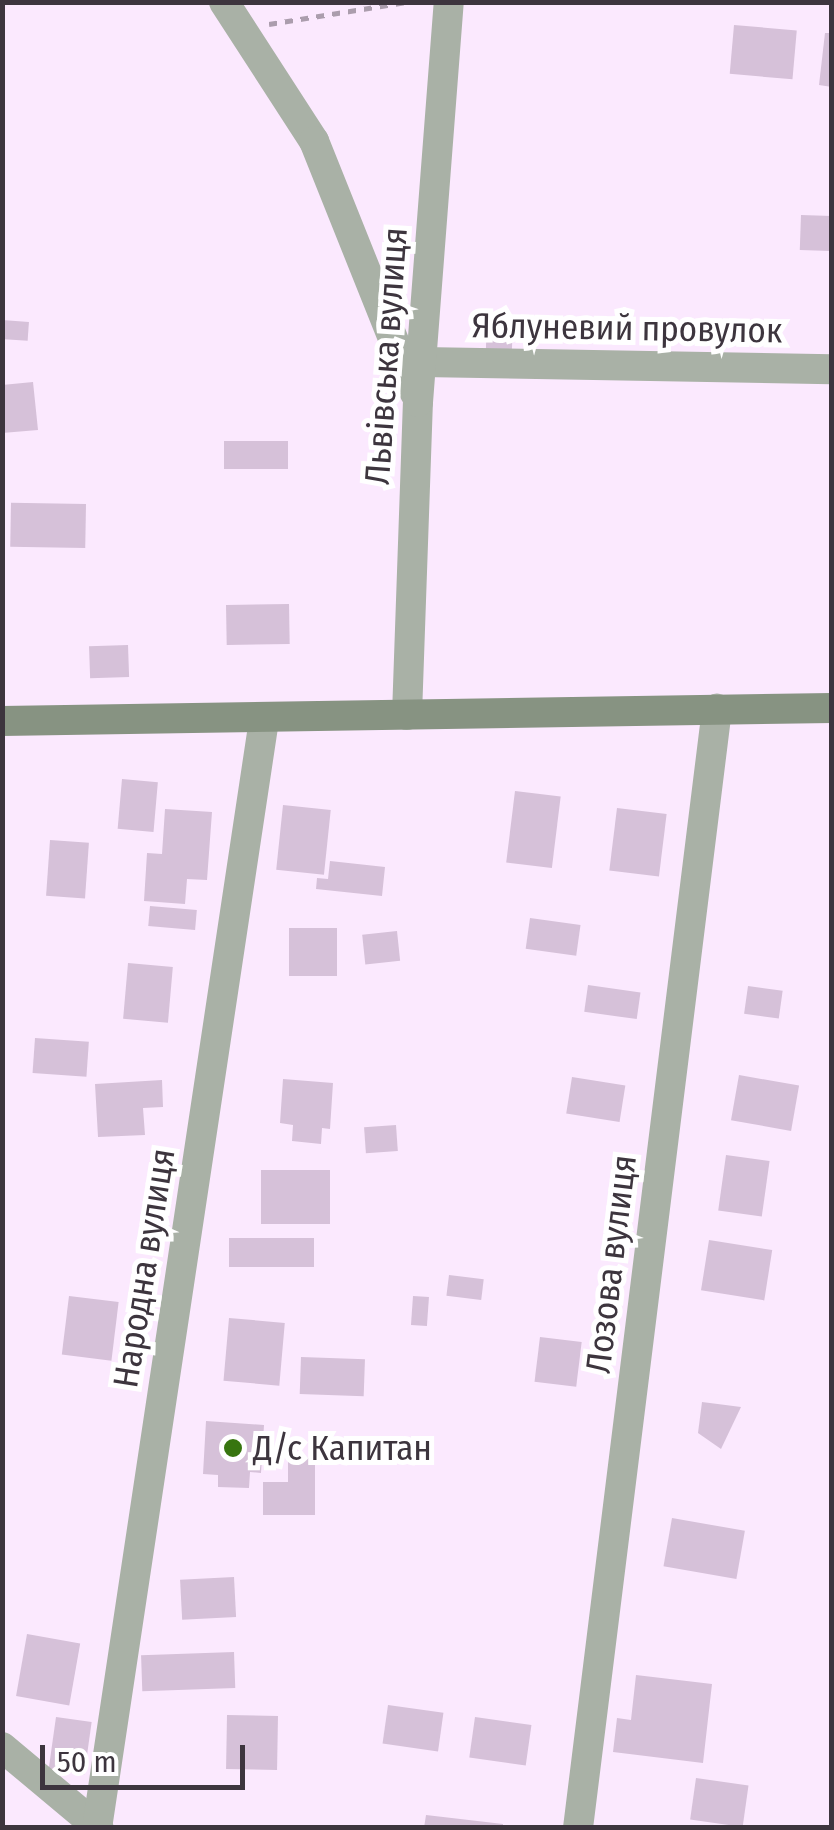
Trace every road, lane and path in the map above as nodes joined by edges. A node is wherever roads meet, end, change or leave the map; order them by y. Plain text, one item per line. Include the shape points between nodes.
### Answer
1 (406, 2) edge
2 (449, 2) edge
3 (232, 13) edge
4 (422, 362) junction
5 (832, 369) edge
6 (418, 402) junction
7 (832, 708) edge
8 (718, 709) junction
9 (406, 715) junction
10 (264, 720) junction
11 (2, 721) edge
12 (2, 1747) edge
13 (98, 1827) edge
14 (578, 1828) edge

1 - 3 path
2 - 4 street, Львівська вулиця
3 - 6 street via 314,141
4 - 5 street, Яблуневий провулок
4 - 6 street, Львівська вулиця
6 - 9 street, Львівська вулиця
7 - 8 street
8 - 9 street
8 - 14 street, Лозова вулиця
9 - 10 street
10 - 11 street
10 - 13 street, Народна вулиця
12 - 13 street

